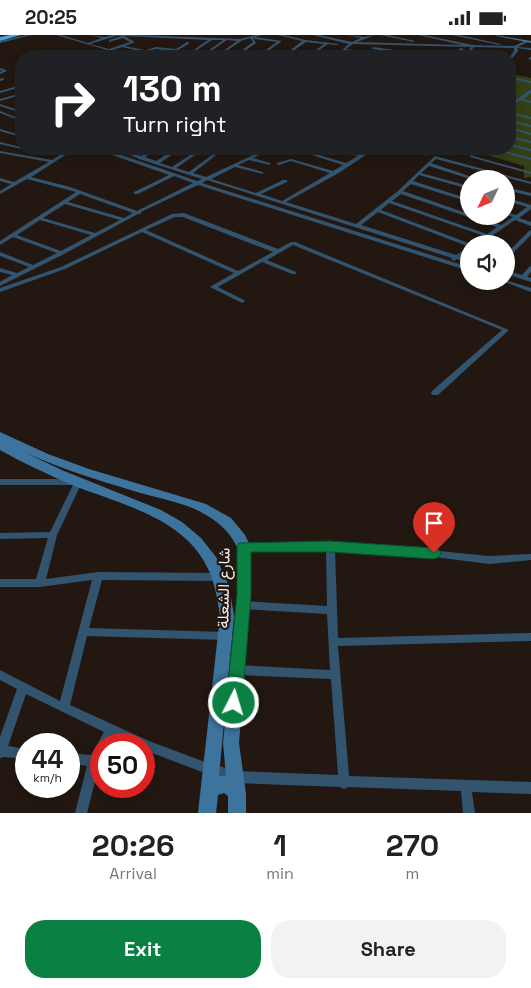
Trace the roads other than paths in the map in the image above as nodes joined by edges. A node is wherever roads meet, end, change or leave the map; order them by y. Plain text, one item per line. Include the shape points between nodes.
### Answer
1 (4, 35) edge
2 (18, 35) edge
3 (30, 35) edge
4 (58, 35) edge
5 (91, 35) edge
6 (115, 35) edge
7 (200, 35) edge
8 (231, 35) edge
9 (260, 35) edge
10 (280, 35) edge
11 (315, 35) edge
12 (349, 35) edge
13 (374, 35) edge
14 (385, 35) edge
15 (420, 35) edge
16 (454, 35) edge
17 (497, 35) edge
18 (122, 36) edge
19 (147, 36) edge
20 (194, 37) junction
21 (106, 38) junction
22 (214, 38) junction
23 (220, 38) junction
24 (251, 38) junction
25 (364, 38) junction
26 (0, 39) edge
27 (227, 39) junction
28 (240, 40) junction
29 (110, 41) dead end
30 (305, 41) junction
31 (529, 41) edge
32 (159, 43) dead end
33 (188, 43) dead end
34 (326, 43) junction
35 (88, 44) junction
36 (351, 44) junction
37 (430, 45) junction
38 (123, 46) junction
39 (183, 46) junction
40 (444, 46) junction
41 (406, 47) dead end
42 (474, 47) junction
43 (515, 47) junction
44 (531, 49) edge
45 (110, 50) joint
46 (139, 50) edge
47 (148, 50) dead end
48 (176, 50) joint
49 (195, 50) edge
50 (211, 50) edge
51 (226, 50) edge
52 (245, 50) edge
53 (267, 50) edge
54 (292, 50) edge
55 (317, 50) edge
56 (344, 50) edge
57 (391, 50) edge
58 (400, 50) edge
59 (419, 50) edge
60 (438, 50) edge
61 (471, 50) edge
62 (516, 50) edge
63 (516, 79) edge
64 (531, 82) edge
65 (15, 88) edge
66 (0, 92) edge
67 (530, 93) edge
68 (15, 96) edge
69 (520, 99) junction
70 (0, 100) edge
71 (516, 101) edge
72 (531, 102) edge
73 (0, 105) edge
74 (13, 109) edge
75 (0, 112) edge
76 (516, 114) edge
77 (15, 118) edge
78 (531, 118) edge
79 (516, 122) edge
80 (531, 126) edge
81 (0, 130) edge
82 (516, 130) edge
83 (15, 134) edge
84 (531, 134) edge
85 (516, 138) edge
86 (531, 142) edge
87 (0, 143) edge
88 (516, 146) edge
89 (15, 147) edge
90 (531, 150) edge
91 (0, 152) edge
92 (15, 155) edge
93 (17, 155) edge
94 (62, 155) edge
95 (117, 155) edge
96 (134, 155) edge
97 (147, 155) edge
98 (169, 155) edge
99 (193, 155) edge
100 (214, 155) edge
101 (258, 155) edge
102 (311, 155) edge
103 (358, 155) edge
104 (515, 155) edge
105 (362, 156) joint
106 (472, 157) dead end
107 (142, 158) junction
108 (250, 159) junction
109 (531, 159) edge
110 (52, 161) junction
111 (156, 163) junction
112 (268, 164) dead end
113 (279, 164) dead end
114 (347, 165) junction
115 (428, 165) junction
116 (236, 166) junction
117 (174, 168) junction
118 (190, 173) junction
119 (261, 173) dead end
120 (335, 173) junction
121 (531, 173) edge
122 (419, 174) junction
123 (460, 174) edge
124 (173, 175) junction
125 (27, 177) junction
126 (0, 179) edge
127 (207, 179) junction
128 (285, 181) dead end
129 (411, 182) junction
130 (197, 183) junction
131 (531, 183) edge
132 (15, 184) junction
133 (460, 185) edge
134 (515, 190) edge
135 (80, 192) junction
136 (400, 192) junction
137 (0, 193) edge
138 (136, 193) dead end
139 (258, 194) junction
140 (531, 195) edge
141 (460, 198) edge
142 (388, 201) junction
143 (63, 202) junction
144 (283, 202) junction
145 (515, 203) edge
146 (530, 209) edge
147 (378, 210) junction
148 (139, 213) junction
149 (460, 213) edge
150 (516, 217) junction
151 (38, 218) junction
152 (125, 220) junction
153 (531, 223) edge
154 (495, 225) edge
155 (357, 226) junction
156 (501, 227) junction
157 (143, 231) junction
158 (531, 232) edge
159 (13, 235) junction
160 (96, 235) junction
161 (485, 235) edge
162 (489, 235) edge
163 (460, 242) edge
164 (0, 243) edge
165 (515, 249) edge
166 (277, 251) junction
167 (62, 253) junction
168 (0, 254) edge
169 (460, 255) edge
170 (456, 257) junction
171 (460, 258) edge
172 (262, 259) junction
173 (449, 263) junction
174 (460, 266) edge
175 (34, 267) junction
176 (531, 268) edge
177 (0, 270) edge
178 (238, 273) junction
179 (294, 273) dead end
180 (17, 275) junction
181 (515, 275) edge
182 (523, 278) junction
183 (531, 280) edge
184 (0, 284) edge
185 (515, 284) edge
186 (0, 290) edge
187 (531, 290) edge
188 (242, 301) dead end
189 (435, 393) dead end
190 (0, 436) edge
191 (0, 445) edge
192 (0, 482) edge
193 (78, 482) junction
194 (53, 535) junction
195 (1, 537) edge
196 (244, 547) junction
197 (330, 547) junction
198 (531, 557) edge
199 (98, 576) junction
200 (220, 581) junction
201 (0, 583) edge
202 (40, 583) junction
203 (244, 588) junction
204 (225, 603) junction
205 (243, 605) junction
206 (332, 610) junction
207 (85, 632) junction
208 (225, 636) junction
209 (531, 637) edge
210 (333, 642) junction
211 (236, 670) junction
212 (0, 675) edge
213 (336, 675) junction
214 (22, 687) junction
215 (64, 707) junction
216 (111, 730) junction
217 (109, 733) edge
218 (0, 752) edge
219 (15, 753) edge
220 (210, 770) junction
221 (90, 777) edge
222 (344, 783) junction
223 (237, 785) junction
224 (466, 786) junction
225 (531, 788) edge
226 (209, 790) junction
227 (81, 813) edge
228 (207, 813) edge
229 (237, 813) edge
230 (469, 813) edge

1 - 26 highway
2 - 26 highway
3 - 26 street
4 - 35 street
5 - 21 street
6 - 18 street
6 - 21 street
7 - 20 street
8 - 23 street
9 - 24 street
10 - 30 street
11 - 36 street
12 - 25 street
13 - 25 street
14 - 37 street
15 - 42 street
16 - 43 street
17 - 31 main road
18 - 19 street
18 - 29 street
18 - 38 street via 133,42
19 - 20 street
20 - 22 street
21 - 35 street
22 - 23 street
22 - 49 street
23 - 27 street
24 - 28 street
24 - 52 street via 256,42
24 - 53 street via 280,40
25 - 36 street
27 - 28 street
27 - 50 street
28 - 51 street
30 - 34 street
30 - 54 street
31 - 43 street
32 - 39 street
33 - 39 street
34 - 36 street
34 - 55 street
35 - 45 street
36 - 37 street
36 - 56 street
36 - 57 street
37 - 40 street
37 - 59 street
38 - 45 street
38 - 46 street
39 - 48 street
40 - 42 street
40 - 60 street
41 - 58 street
42 - 43 street
42 - 61 street
43 - 44 street
43 - 62 street
47 - 48 street
63 - 64 street
65 - 66 street
67 - 69 street
68 - 70 street
69 - 71 street
69 - 72 street
73 - 74 street
75 - 77 street
76 - 78 street
79 - 80 street
81 - 83 street
82 - 84 street
85 - 86 street
87 - 89 street
88 - 90 street
91 - 92 street
93 - 110 street
94 - 110 street
95 - 124 street
96 - 107 street
97 - 107 street
98 - 111 street
99 - 117 street
100 - 118 street
101 - 108 street
102 - 114 street
103 - 105 street
104 - 109 street
105 - 114 street
106 - 121 street
107 - 111 street
108 - 112 street
108 - 116 street
110 - 125 street
111 - 117 street
113 - 120 street via 291,160
114 - 120 street
115 - 122 street
115 - 123 street
115 - 131 street via 433,158 439,157
116 - 119 street
116 - 127 street
117 - 118 street
118 - 127 street
120 - 144 street
122 - 129 street
122 - 133 street
124 - 130 street
124 - 138 street
125 - 132 street
125 - 135 street
126 - 132 street
127 - 130 street
127 - 139 street
128 - 139 street
129 - 136 street
129 - 141 street
130 - 148 street
130 - 173 street
132 - 137 street
134 - 140 street
135 - 143 street
135 - 148 street
136 - 142 street
136 - 149 street
139 - 144 street
142 - 147 street
142 - 161 street
143 - 151 street
143 - 152 street
144 - 155 street
145 - 146 street
146 - 150 street
147 - 155 street
147 - 163 street
148 - 152 street
150 - 153 street
150 - 156 street
151 - 159 street
151 - 160 street
152 - 160 street
154 - 156 street
155 - 170 street
156 - 162 street
157 - 166 street via 174,215 184,215
157 - 178 street
157 - 186 street via 63,268
158 - 165 street
159 - 164 street
159 - 167 street
160 - 167 street
166 - 172 street
166 - 189 street via 293,243 506,331
167 - 175 street
168 - 175 street
169 - 170 street
170 - 171 street
170 - 173 street
172 - 178 street
172 - 179 street
173 - 174 street
175 - 180 street
176 - 182 street
177 - 180 street
178 - 188 street via 213,287
180 - 184 street
181 - 182 street
182 - 183 street
185 - 187 street
190 - 196 main road, شارع الشعلة via 84,472 211,511 233,528
191 - 193 main road, شارع الشعلة
192 - 193 street
193 - 194 street
193 - 200 main road, شارع الشعلة via 139,504 176,524 203,548
194 - 195 street
194 - 202 street
196 - 197 street
196 - 203 main road, شارع الشعلة
197 - 198 street via 489,560
197 - 206 street
199 - 200 street
199 - 202 street
199 - 207 street
200 - 203 main road via 231,592
200 - 204 main road, شارع الشعلة
201 - 202 street
203 - 205 main road, شارع الشعلة
204 - 205 main road via 232,600
204 - 208 main road, شارع الشعلة
205 - 206 street
205 - 211 main road, شارع الشعلة
206 - 210 street
207 - 208 street
207 - 215 street
208 - 220 main road, شارع الشعلة
209 - 210 street
210 - 213 street
211 - 213 street
211 - 223 main road, شارع الشعلة via 231,743
212 - 214 street
213 - 222 street
214 - 215 street
214 - 218 street
215 - 216 street
216 - 217 street
216 - 220 street
218 - 219 street
220 - 223 street
220 - 226 main road, شارع الشعلة
221 - 227 street
222 - 223 street
222 - 224 street
223 - 226 main road via 221,783
223 - 229 main road, شارع الشعلة
224 - 225 street
224 - 230 street
226 - 228 main road, شارع الشعلة

